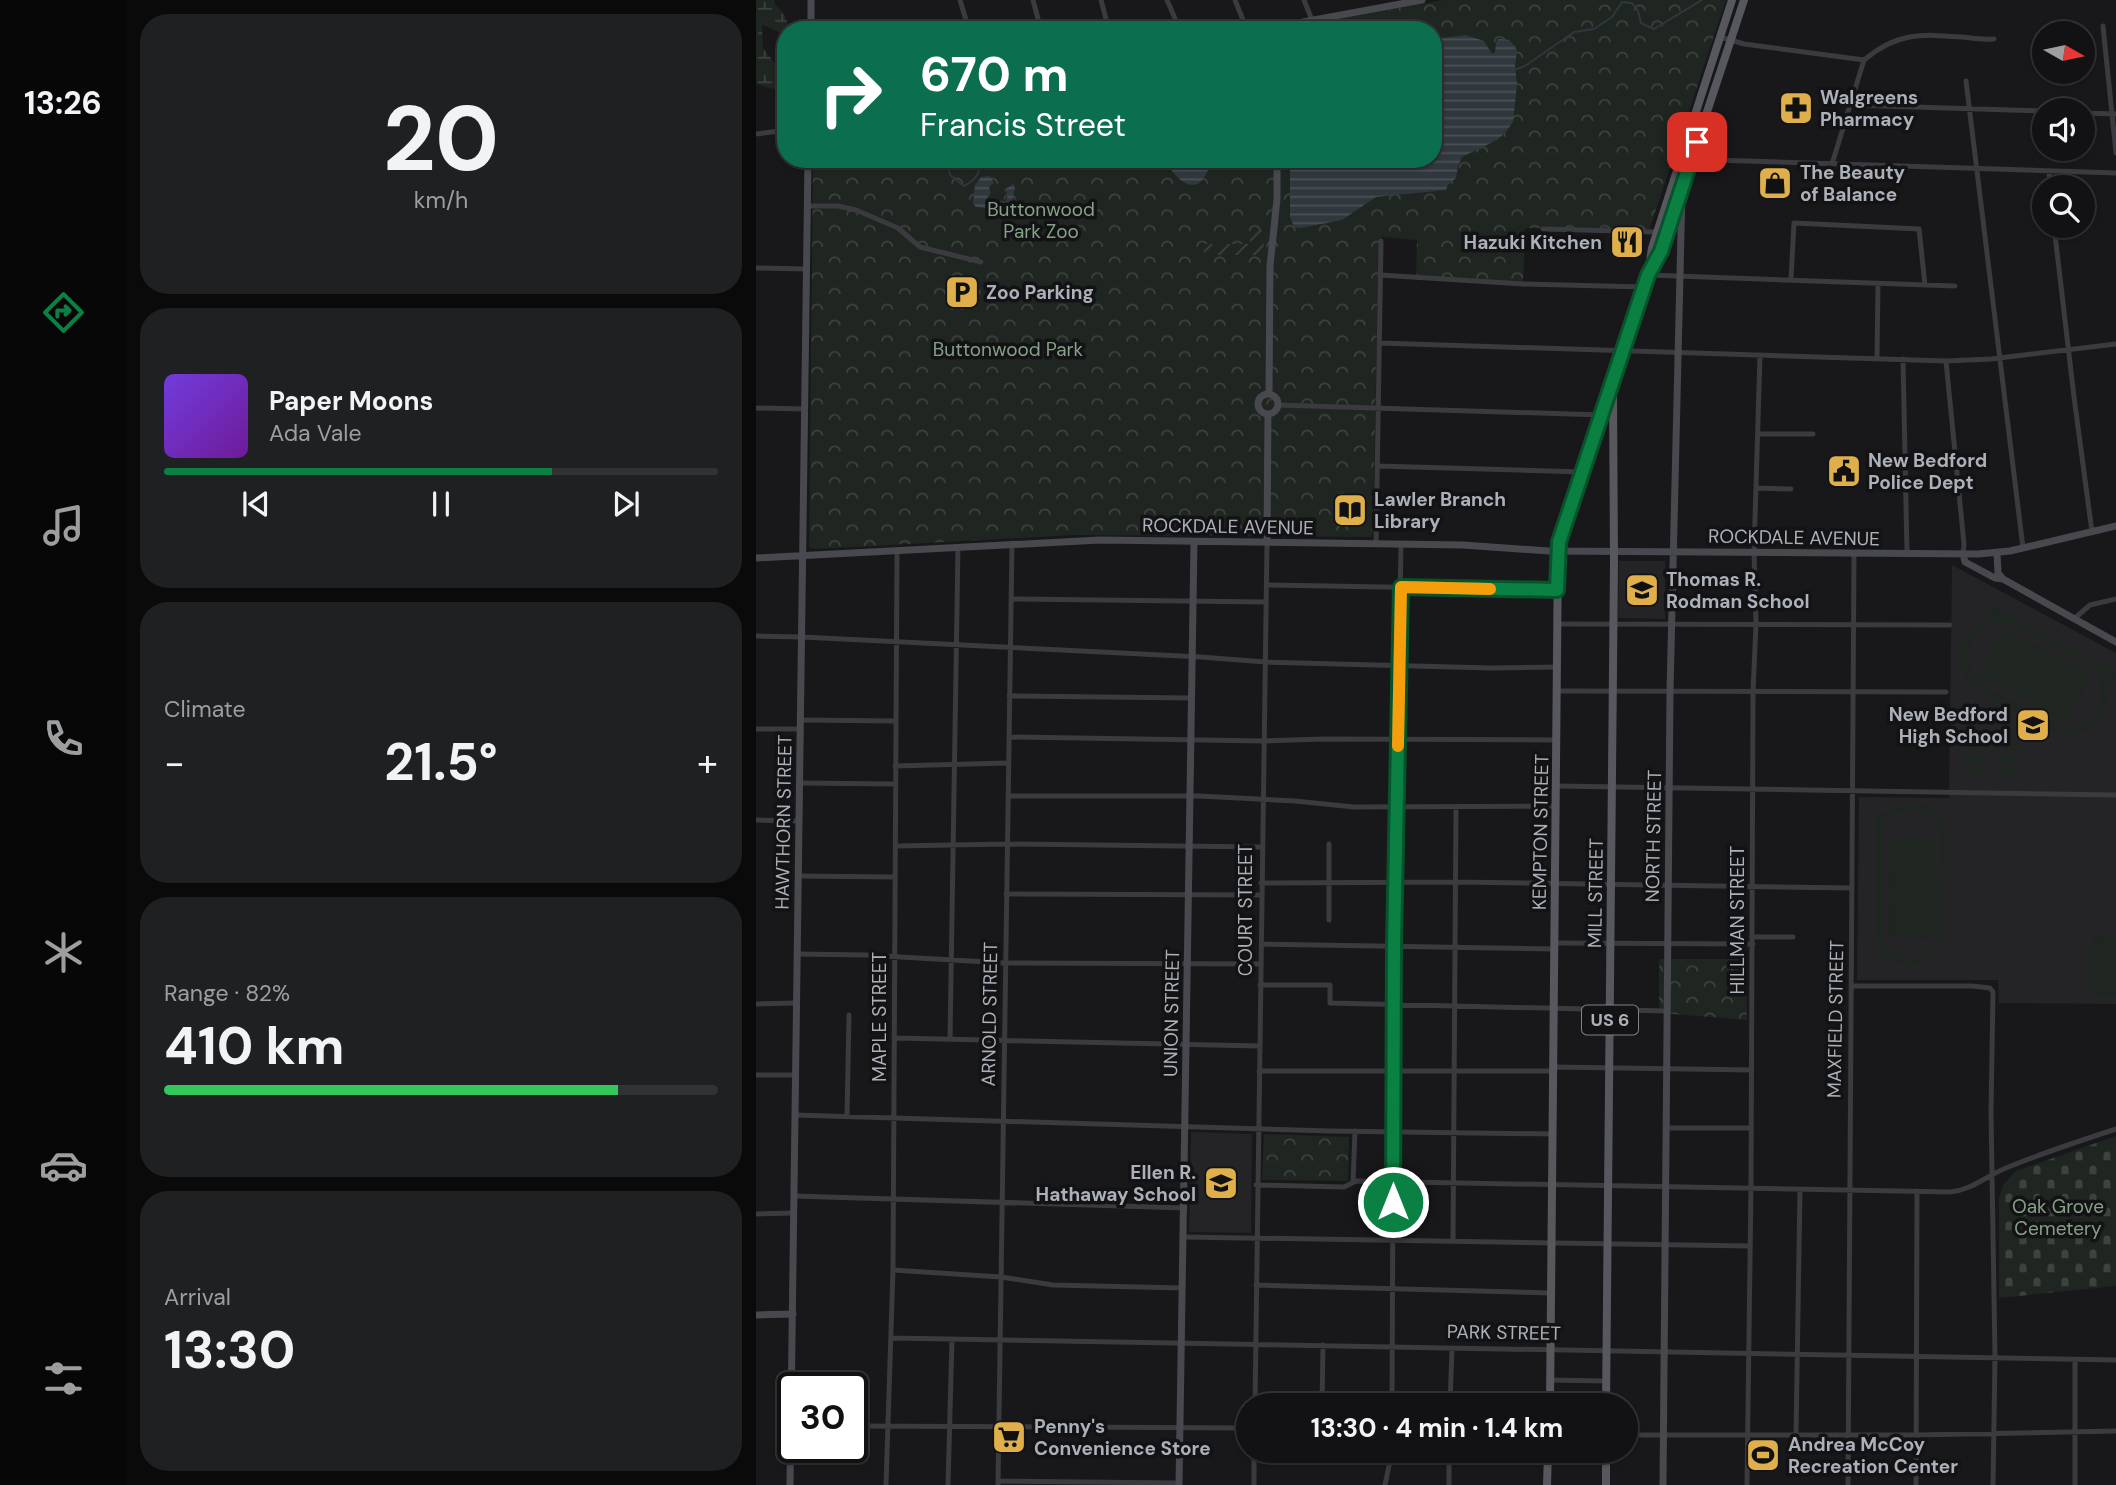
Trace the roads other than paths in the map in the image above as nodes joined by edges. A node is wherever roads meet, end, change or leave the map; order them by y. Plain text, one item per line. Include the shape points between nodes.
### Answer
1 (811, 0) edge
2 (960, 0) edge
3 (1032, 0) edge
4 (1101, 0) edge
5 (1167, 0) edge
6 (1235, 0) edge
7 (1304, 0) edge
8 (1422, 0) edge
9 (1732, 0) edge
10 (1744, 0) edge
11 (1373, 4) edge
12 (1312, 20) junction
13 (811, 21) edge
14 (966, 21) edge
15 (1038, 21) edge
16 (1107, 21) edge
17 (1176, 21) edge
18 (1243, 21) edge
19 (1307, 21) edge
20 (2103, 26) dead end
21 (1720, 37) junction
22 (1994, 39) dead end
23 (1730, 41) junction
24 (1864, 60) junction
25 (1966, 81) dead end
26 (1851, 105) junction
27 (1969, 108) junction
28 (2032, 111) edge
29 (2095, 113) edge
30 (2113, 114) edge
31 (777, 131) edge
32 (756, 134) edge
33 (1682, 153) junction
34 (2116, 153) edge
35 (1692, 156) junction
36 (1832, 163) junction
37 (808, 168) edge
38 (1278, 168) edge
39 (1977, 169) junction
40 (2049, 171) junction
41 (2116, 173) edge
42 (2049, 175) edge
43 (1682, 187) junction
44 (807, 206) junction
45 (1663, 213) junction
46 (1673, 216) junction
47 (1543, 229) dead end
48 (1657, 232) junction
49 (2055, 238) edge
50 (1381, 241) dead end
51 (981, 262) dead end
52 (756, 268) edge
53 (806, 269) junction
54 (1381, 275) junction
55 (1648, 275) junction
56 (1680, 276) junction
57 (1791, 279) junction
58 (1878, 283) junction
59 (1925, 285) junction
60 (1955, 286) dead end
61 (1644, 287) junction
62 (1380, 343) junction
63 (2116, 344) edge
64 (2068, 350) junction
65 (1623, 351) junction
66 (1679, 352) junction
67 (1760, 355) junction
68 (1877, 358) junction
69 (2000, 358) junction
70 (1903, 359) junction
71 (1946, 361) junction
72 (1613, 380) junction
73 (1269, 394) junction
74 (1278, 405) junction
75 (756, 408) edge
76 (1378, 408) junction
77 (805, 409) junction
78 (1268, 414) junction
79 (1602, 415) junction
80 (1758, 434) junction
81 (1813, 434) dead end
82 (1378, 466) junction
83 (1583, 472) junction
84 (1756, 488) junction
85 (1791, 489) dead end
86 (2116, 526) edge
87 (2092, 531) junction
88 (1194, 542) junction
89 (1267, 542) junction
90 (1012, 543) junction
91 (1377, 544) junction
92 (1401, 545) junction
93 (958, 547) junction
94 (2023, 548) junction
95 (897, 550) junction
96 (1558, 550) junction
97 (1614, 550) junction
98 (1673, 551) junction
99 (1755, 552) junction
100 (1907, 553) junction
101 (1997, 553) junction
102 (1854, 554) junction
103 (1963, 554) junction
104 (803, 555) junction
105 (756, 558) edge
106 (2003, 579) junction
107 (1267, 585) junction
108 (1401, 587) junction
109 (1557, 590) junction
110 (1011, 599) junction
111 (2116, 599) edge
112 (1193, 601) junction
113 (1266, 602) junction
114 (2075, 618) junction
115 (1557, 624) junction
116 (1614, 624) junction
117 (1672, 624) junction
118 (1756, 624) junction
119 (1853, 624) junction
120 (1950, 625) dead end
121 (756, 636) edge
122 (802, 637) junction
123 (898, 642) junction
124 (2116, 642) edge
125 (957, 645) junction
126 (1010, 647) junction
127 (1192, 657) junction
128 (1265, 662) junction
129 (1399, 664) junction
130 (1557, 667) junction
131 (1557, 691) junction
132 (1613, 691) junction
133 (1670, 692) junction
134 (1753, 692) junction
135 (1854, 692) junction
136 (1947, 692) dead end
137 (1009, 696) junction
138 (1192, 698) junction
139 (896, 720) junction
140 (800, 724) junction
141 (756, 729) edge
142 (1009, 737) junction
143 (1398, 739) junction
144 (1191, 740) junction
145 (1557, 740) junction
146 (1264, 741) junction
147 (1008, 764) junction
148 (954, 765) junction
149 (895, 766) junction
150 (800, 783) junction
151 (895, 784) junction
152 (1556, 786) junction
153 (1612, 786) junction
154 (1670, 788) junction
155 (1754, 790) junction
156 (1853, 790) junction
157 (2116, 795) edge
158 (1008, 796) junction
159 (1190, 796) junction
160 (1263, 799) junction
161 (1556, 806) junction
162 (1396, 807) junction
163 (1456, 807) junction
164 (756, 820) edge
165 (799, 821) junction
166 (1007, 844) junction
167 (1329, 844) dead end
168 (896, 846) junction
169 (953, 846) junction
170 (1189, 846) junction
171 (1261, 847) junction
172 (798, 876) junction
173 (895, 877) junction
174 (1329, 882) junction
175 (1261, 883) junction
176 (1395, 883) junction
177 (1456, 883) junction
178 (1555, 884) junction
179 (1611, 885) junction
180 (1668, 885) junction
181 (1753, 887) junction
182 (1852, 888) junction
183 (1006, 894) junction
184 (1188, 895) junction
185 (1261, 895) junction
186 (1329, 920) dead end
187 (1753, 937) junction
188 (1793, 937) dead end
189 (1261, 944) junction
190 (1610, 944) junction
191 (1668, 944) junction
192 (1753, 944) junction
193 (1394, 946) junction
194 (1555, 946) junction
195 (1455, 947) junction
196 (797, 954) junction
197 (895, 956) junction
198 (952, 958) junction
199 (1005, 963) junction
200 (1188, 963) junction
201 (1260, 964) junction
202 (1260, 985) junction
203 (1852, 986) junction
204 (797, 1003) junction
205 (756, 1004) edge
206 (1394, 1005) junction
207 (1455, 1007) junction
208 (1554, 1009) junction
209 (1610, 1010) junction
210 (1667, 1011) junction
211 (849, 1015) dead end
212 (895, 1038) junction
213 (950, 1039) junction
214 (1004, 1040) junction
215 (1187, 1044) junction
216 (1259, 1046) junction
217 (1609, 1068) junction
218 (1554, 1069) junction
219 (1667, 1069) junction
220 (1752, 1070) junction
221 (1259, 1071) junction
222 (1394, 1071) junction
223 (1454, 1071) junction
224 (756, 1075) edge
225 (796, 1075) junction
226 (795, 1115) junction
227 (848, 1117) junction
228 (894, 1119) junction
229 (1003, 1122) junction
230 (1186, 1127) junction
231 (1258, 1128) junction
232 (1666, 1128) junction
233 (1751, 1128) junction
234 (2116, 1129) edge
235 (1355, 1131) junction
236 (1394, 1132) junction
237 (1454, 1132) junction
238 (1553, 1134) junction
239 (1993, 1174) junction
240 (1353, 1182) junction
241 (1393, 1182) junction
242 (1454, 1184) junction
243 (1256, 1185) junction
244 (1552, 1186) junction
245 (1608, 1187) junction
246 (1751, 1187) junction
247 (1665, 1188) junction
248 (1800, 1190) junction
249 (1850, 1190) junction
250 (1917, 1191) junction
251 (794, 1196) junction
252 (894, 1199) junction
253 (1002, 1202) junction
254 (1185, 1208) junction
255 (794, 1213) junction
256 (756, 1214) edge
257 (1184, 1237) junction
258 (1256, 1239) junction
259 (1393, 1241) junction
260 (1453, 1242) junction
261 (1552, 1243) junction
262 (1608, 1244) junction
263 (1665, 1245) junction
264 (1750, 1246) junction
265 (893, 1270) junction
266 (1001, 1277) junction
267 (1256, 1285) junction
268 (1183, 1288) junction
269 (1392, 1289) junction
270 (1552, 1293) junction
271 (793, 1314) junction
272 (756, 1315) edge
273 (891, 1338) junction
274 (952, 1339) junction
275 (1000, 1340) junction
276 (1183, 1342) junction
277 (1255, 1344) junction
278 (1323, 1345) junction
279 (1392, 1346) junction
280 (1452, 1348) junction
281 (1551, 1349) junction
282 (1607, 1350) junction
283 (1664, 1351) junction
284 (1748, 1353) junction
285 (1797, 1353) junction
286 (1849, 1355) junction
287 (1916, 1356) junction
288 (1995, 1357) junction
289 (2075, 1360) junction
290 (2116, 1360) edge
291 (792, 1372) edge
292 (1550, 1380) junction
293 (1607, 1381) junction
294 (1255, 1393) edge
295 (1322, 1393) edge
296 (1392, 1393) edge
297 (1450, 1393) edge
298 (1550, 1393) edge
299 (1606, 1393) edge
300 (868, 1426) edge
301 (888, 1426) junction
302 (950, 1427) junction
303 (999, 1427) junction
304 (1181, 1427) junction
305 (1236, 1428) edge
306 (2074, 1431) junction
307 (2116, 1431) edge
308 (1994, 1433) junction
309 (1796, 1434) junction
310 (1638, 1435) edge
311 (1663, 1435) junction
312 (1916, 1435) junction
313 (1747, 1436) junction
314 (1847, 1436) junction
315 (791, 1463) edge
316 (1254, 1463) edge
317 (1390, 1463) edge
318 (1449, 1463) edge
319 (1548, 1463) edge
320 (1606, 1463) edge
321 (998, 1483) edge
322 (1179, 1484) edge
323 (790, 1485) edge
324 (886, 1485) edge
325 (948, 1485) edge
326 (1254, 1485) edge
327 (1385, 1485) edge
328 (1449, 1485) edge
329 (1547, 1485) edge
330 (1606, 1485) edge
331 (1662, 1485) edge
332 (1746, 1485) edge
333 (1848, 1485) edge
334 (1916, 1485) edge
335 (1993, 1485) edge
336 (2074, 1485) edge

1 - 13 main road
2 - 14 street
3 - 15 street
4 - 16 street
5 - 17 street
6 - 18 street
7 - 12 street
8 - 11 main road
9 - 21 main road, KEMPTON STREET / US 6
10 - 23 main road, KEMPTON STREET / US 6
11 - 12 main road
12 - 19 main road
20 - 30 street
21 - 23 street
21 - 33 main road, KEMPTON STREET / US 6
22 - 24 street via 1907,37 1882,45
23 - 24 street
23 - 35 main road, KEMPTON STREET / US 6
24 - 26 street
25 - 27 street
26 - 27 street
26 - 36 street
27 - 28 street
27 - 39 street
29 - 30 street
30 - 34 street
31 - 32 street
33 - 35 street
33 - 45 main road, KEMPTON STREET / US 6
35 - 36 street
35 - 43 main road, KEMPTON STREET / US 6
36 - 39 street
37 - 44 main road, HAWTHORN STREET
38 - 73 main road via 1270,266
39 - 40 street
39 - 69 street
40 - 41 street
40 - 42 street
43 - 46 main road, KEMPTON STREET / US 6
43 - 56 main road, NORTH STREET
44 - 51 street via 856,210 898,228 920,247
44 - 53 main road, HAWTHORN STREET
45 - 46 main road
45 - 48 main road, KEMPTON STREET / US 6
46 - 55 main road, KEMPTON STREET / US 6
47 - 48 street
48 - 55 main road, KEMPTON STREET / US 6
49 - 64 street
50 - 54 street
52 - 53 street
53 - 77 main road, HAWTHORN STREET
54 - 61 street
54 - 62 street
55 - 56 street
55 - 61 main road, KEMPTON STREET / US 6
56 - 57 street
56 - 66 main road, NORTH STREET
57 - 58 street
57 - 59 street via 1794,223 1919,229
58 - 59 street
58 - 68 street
59 - 60 street
61 - 65 main road, KEMPTON STREET / US 6
62 - 65 street
62 - 76 street
63 - 64 street
64 - 69 street
64 - 87 street
65 - 66 street
65 - 72 main road, KEMPTON STREET / US 6
66 - 67 street
66 - 98 main road, NORTH STREET
67 - 68 street
67 - 80 street, HILLMAN STREET
68 - 70 street
69 - 71 street
69 - 94 street
70 - 71 street
70 - 100 street
71 - 103 street
72 - 79 main road, KEMPTON STREET / US 6
72 - 97 main road, MILL STREET / US 6
73 - 74 main road
73 - 78 main road via 1261,397 1258,405
74 - 76 street
74 - 78 main road
75 - 77 street
76 - 79 street
76 - 82 street
77 - 104 main road, HAWTHORN STREET
78 - 89 main road, COURT STREET
79 - 83 main road, KEMPTON STREET / US 6
80 - 81 street
80 - 84 street, HILLMAN STREET
82 - 83 street
82 - 91 street
83 - 96 main road, KEMPTON STREET / US 6
84 - 85 street
84 - 99 street, HILLMAN STREET
86 - 87 main road, ROCKDALE AVENUE
87 - 94 main road, ROCKDALE AVENUE
88 - 89 main road, ROCKDALE AVENUE
88 - 90 main road, ROCKDALE AVENUE
88 - 112 main road, UNION STREET
89 - 91 main road, ROCKDALE AVENUE
89 - 107 street, COURT STREET
90 - 93 main road, ROCKDALE AVENUE
90 - 110 street, ARNOLD STREET
91 - 92 main road, ROCKDALE AVENUE
92 - 96 main road, ROCKDALE AVENUE
92 - 108 street
93 - 95 main road, ROCKDALE AVENUE
93 - 125 street
94 - 101 main road, ROCKDALE AVENUE
95 - 104 main road, ROCKDALE AVENUE
95 - 123 street, MAPLE STREET
96 - 97 main road, ROCKDALE AVENUE
96 - 109 main road, KEMPTON STREET / US 6
97 - 98 main road, ROCKDALE AVENUE
97 - 116 main road, MILL STREET / US 6
98 - 99 main road, ROCKDALE AVENUE
98 - 117 main road, NORTH STREET
99 - 102 main road, ROCKDALE AVENUE
99 - 118 street, HILLMAN STREET
100 - 102 main road, ROCKDALE AVENUE
100 - 103 main road, ROCKDALE AVENUE
101 - 103 main road, ROCKDALE AVENUE
101 - 106 main road via 1998,573
102 - 119 street, MAXFIELD STREET
103 - 106 main road via 1965,562
104 - 105 main road, ROCKDALE AVENUE
104 - 122 main road, HAWTHORN STREET
106 - 114 main road
107 - 108 street
107 - 113 street, COURT STREET
108 - 109 street
108 - 129 street
109 - 115 main road, KEMPTON STREET / US 6
110 - 112 street
110 - 126 street, ARNOLD STREET
111 - 114 street via 2090,606
112 - 113 street
112 - 127 main road, UNION STREET
113 - 128 street, COURT STREET
114 - 124 main road
115 - 116 street
115 - 130 main road, KEMPTON STREET / US 6
116 - 117 street
116 - 132 main road, MILL STREET / US 6
117 - 118 street
117 - 133 main road, NORTH STREET
118 - 119 street
118 - 134 street, HILLMAN STREET
119 - 120 street
119 - 135 street, MAXFIELD STREET
121 - 122 street
122 - 123 street
122 - 140 main road, HAWTHORN STREET
123 - 125 street
123 - 139 street, MAPLE STREET
125 - 126 street
125 - 148 street
126 - 127 street
126 - 137 street, ARNOLD STREET
127 - 128 street
127 - 138 main road, UNION STREET
128 - 129 street
128 - 146 street, COURT STREET
129 - 130 street
129 - 143 street
130 - 131 main road, KEMPTON STREET / US 6
131 - 132 street
131 - 145 main road, KEMPTON STREET / US 6
132 - 133 street
132 - 153 main road, MILL STREET / US 6
133 - 134 street
133 - 154 main road, NORTH STREET
134 - 135 street
134 - 155 street, HILLMAN STREET
135 - 136 street
135 - 156 street, MAXFIELD STREET
137 - 138 street
137 - 142 street, ARNOLD STREET
138 - 144 main road, UNION STREET
139 - 140 street
139 - 149 street, MAPLE STREET
140 - 141 street
140 - 150 main road, HAWTHORN STREET
142 - 144 street
142 - 147 street, ARNOLD STREET
143 - 145 street
143 - 146 street
143 - 162 street
144 - 146 street
144 - 159 main road, UNION STREET
145 - 152 main road, KEMPTON STREET / US 6
146 - 160 street, COURT STREET
147 - 148 street
147 - 158 street, ARNOLD STREET
148 - 149 street
148 - 169 street
149 - 151 street, MAPLE STREET
150 - 151 street
150 - 165 main road, HAWTHORN STREET
151 - 168 street, MAPLE STREET
152 - 153 street
152 - 161 main road, KEMPTON STREET / US 6
153 - 154 street
153 - 179 main road, MILL STREET / US 6
154 - 155 street
154 - 180 main road, NORTH STREET
155 - 156 street
155 - 181 street, HILLMAN STREET
156 - 157 street
156 - 182 street, MAXFIELD STREET
158 - 159 street
158 - 166 street, ARNOLD STREET
159 - 160 street
159 - 170 main road, UNION STREET
160 - 162 street
160 - 171 street, COURT STREET
161 - 163 street
161 - 178 main road, KEMPTON STREET / US 6
162 - 163 street
162 - 176 street
163 - 177 street
164 - 165 street
165 - 172 main road, HAWTHORN STREET
166 - 169 street
166 - 170 street
166 - 183 street, ARNOLD STREET
167 - 174 street
168 - 169 street
168 - 173 street, MAPLE STREET
169 - 198 street
170 - 171 street
170 - 184 main road, UNION STREET
171 - 175 street, COURT STREET
172 - 173 street
172 - 196 main road, HAWTHORN STREET
173 - 197 street, MAPLE STREET
174 - 175 street
174 - 176 street
174 - 186 street
175 - 185 street, COURT STREET
176 - 177 street
176 - 193 street
177 - 178 street
177 - 195 street
178 - 179 street
178 - 194 main road, KEMPTON STREET / US 6
179 - 180 street
179 - 190 main road, MILL STREET / US 6
180 - 181 street
180 - 191 main road, NORTH STREET
181 - 182 street
181 - 187 street, HILLMAN STREET
182 - 203 street, MAXFIELD STREET
183 - 184 street
183 - 199 street, ARNOLD STREET
184 - 185 street
184 - 200 main road, UNION STREET
185 - 189 street, COURT STREET
187 - 188 street
187 - 192 street, HILLMAN STREET
189 - 193 street
189 - 201 street, COURT STREET
190 - 191 street
190 - 194 street
190 - 209 main road, MILL STREET / US 6
191 - 192 street
191 - 210 main road, NORTH STREET
192 - 220 street, HILLMAN STREET
193 - 195 street
193 - 206 street
194 - 195 street
194 - 208 main road, KEMPTON STREET / US 6
195 - 207 street
196 - 197 street
196 - 204 main road, HAWTHORN STREET
197 - 198 street
197 - 212 street, MAPLE STREET
198 - 199 street
198 - 213 street
199 - 200 street
199 - 214 street, ARNOLD STREET
200 - 201 street
200 - 215 main road, UNION STREET
201 - 202 street, COURT STREET
202 - 206 street via 1330,985 1330,1003
202 - 216 street, COURT STREET
203 - 239 street via 1990,988
203 - 249 street, MAXFIELD STREET
204 - 205 street
204 - 225 main road, HAWTHORN STREET
206 - 207 street
206 - 222 street
207 - 208 street
207 - 223 street
208 - 209 street
208 - 218 main road, KEMPTON STREET / US 6
209 - 210 street
209 - 217 main road, MILL STREET / US 6
210 - 219 main road, NORTH STREET
211 - 227 street
212 - 213 street
212 - 228 street, MAPLE STREET
213 - 214 street
214 - 215 street
214 - 229 street, ARNOLD STREET
215 - 216 street
215 - 230 main road, UNION STREET
216 - 221 street, COURT STREET
217 - 218 street
217 - 219 street
217 - 245 main road, MILL STREET / US 6
218 - 223 street
218 - 238 main road, KEMPTON STREET / US 6
219 - 220 street
219 - 232 main road, NORTH STREET
220 - 233 street, HILLMAN STREET
221 - 222 street
221 - 231 street, COURT STREET
222 - 223 street
222 - 236 street
223 - 237 street
224 - 225 street
225 - 226 main road, HAWTHORN STREET
226 - 227 street
226 - 251 main road, HAWTHORN STREET
227 - 228 street
228 - 229 street
228 - 252 street, MAPLE STREET
229 - 230 street
229 - 253 street, ARNOLD STREET
230 - 231 street
230 - 254 main road, UNION STREET
231 - 235 street
231 - 243 street, COURT STREET
232 - 233 street
232 - 247 main road, NORTH STREET
233 - 246 street, HILLMAN STREET
234 - 239 street
235 - 236 street
235 - 240 street
236 - 237 street
236 - 241 street
237 - 238 street
237 - 242 street
238 - 244 main road, KEMPTON STREET / US 6
239 - 250 street via 1964,1190
239 - 288 street
240 - 241 street
240 - 243 street via 1344,1187
241 - 242 street
241 - 259 street
242 - 244 street
242 - 260 street
243 - 258 street, COURT STREET
244 - 245 street
244 - 261 main road, KEMPTON STREET / US 6
245 - 247 street
245 - 262 main road, MILL STREET / US 6
246 - 247 street
246 - 248 street
246 - 264 street, HILLMAN STREET
247 - 263 main road, NORTH STREET
248 - 249 street
248 - 285 street
249 - 250 street
249 - 286 street, MAXFIELD STREET
250 - 287 street
251 - 252 street
251 - 255 main road, HAWTHORN STREET
252 - 253 street
252 - 265 street, MAPLE STREET
253 - 254 street
253 - 266 street, ARNOLD STREET
254 - 257 main road, UNION STREET
255 - 256 street
255 - 271 main road, HAWTHORN STREET
257 - 258 street
257 - 268 main road, UNION STREET
258 - 259 street
258 - 267 street, COURT STREET
259 - 260 street
259 - 269 street
260 - 261 street
261 - 262 street
261 - 270 main road, KEMPTON STREET / US 6
262 - 263 street
262 - 282 main road, MILL STREET / US 6
263 - 264 street
263 - 283 main road, NORTH STREET
264 - 284 street, HILLMAN STREET
265 - 266 street
265 - 273 street, MAPLE STREET
266 - 268 street via 1053,1285
266 - 275 street, ARNOLD STREET
267 - 269 street
267 - 277 street, COURT STREET
268 - 276 main road, UNION STREET
269 - 270 street
269 - 279 street
270 - 281 main road, KEMPTON STREET / US 6
271 - 272 main road
271 - 291 main road, HAWTHORN STREET
273 - 274 street, PARK STREET
273 - 301 street, MAPLE STREET
274 - 275 street, PARK STREET
274 - 302 street
275 - 276 street, PARK STREET
275 - 303 street, ARNOLD STREET
276 - 277 street, PARK STREET
276 - 304 main road, UNION STREET
277 - 278 street, PARK STREET
277 - 294 street, COURT STREET
278 - 279 street, PARK STREET
278 - 295 street
279 - 280 street, PARK STREET
279 - 296 street
280 - 281 street, PARK STREET
280 - 297 street
281 - 282 street, PARK STREET
281 - 292 main road, KEMPTON STREET / US 6
282 - 283 street, PARK STREET
282 - 293 main road, MILL STREET / US 6
283 - 284 street, PARK STREET
283 - 311 main road, NORTH STREET
284 - 285 street, PARK STREET
284 - 313 street, HILLMAN STREET
285 - 286 street, PARK STREET
285 - 309 street
286 - 287 street, PARK STREET
286 - 314 street, MAXFIELD STREET
287 - 288 street, PARK STREET
287 - 312 street
288 - 289 street, PARK STREET
288 - 308 street
289 - 290 street, PARK STREET
289 - 306 street
292 - 293 street
292 - 298 main road, KEMPTON STREET / US 6
293 - 299 main road, MILL STREET / US 6
300 - 301 street
301 - 302 street
301 - 324 street, MAPLE STREET
302 - 303 street
302 - 325 street
303 - 304 street
303 - 321 street, ARNOLD STREET
304 - 305 street
304 - 322 main road, UNION STREET
306 - 307 street
306 - 308 street
306 - 336 street
308 - 312 street
308 - 335 street
309 - 313 street
309 - 314 street
310 - 311 street
311 - 313 street
311 - 331 main road, NORTH STREET
312 - 314 street
312 - 334 street
313 - 332 street, HILLMAN STREET
314 - 333 street, MAXFIELD STREET
315 - 323 main road, HAWTHORN STREET
316 - 326 street
317 - 327 street
318 - 328 street
319 - 329 main road
320 - 330 main road
321 - 322 street

